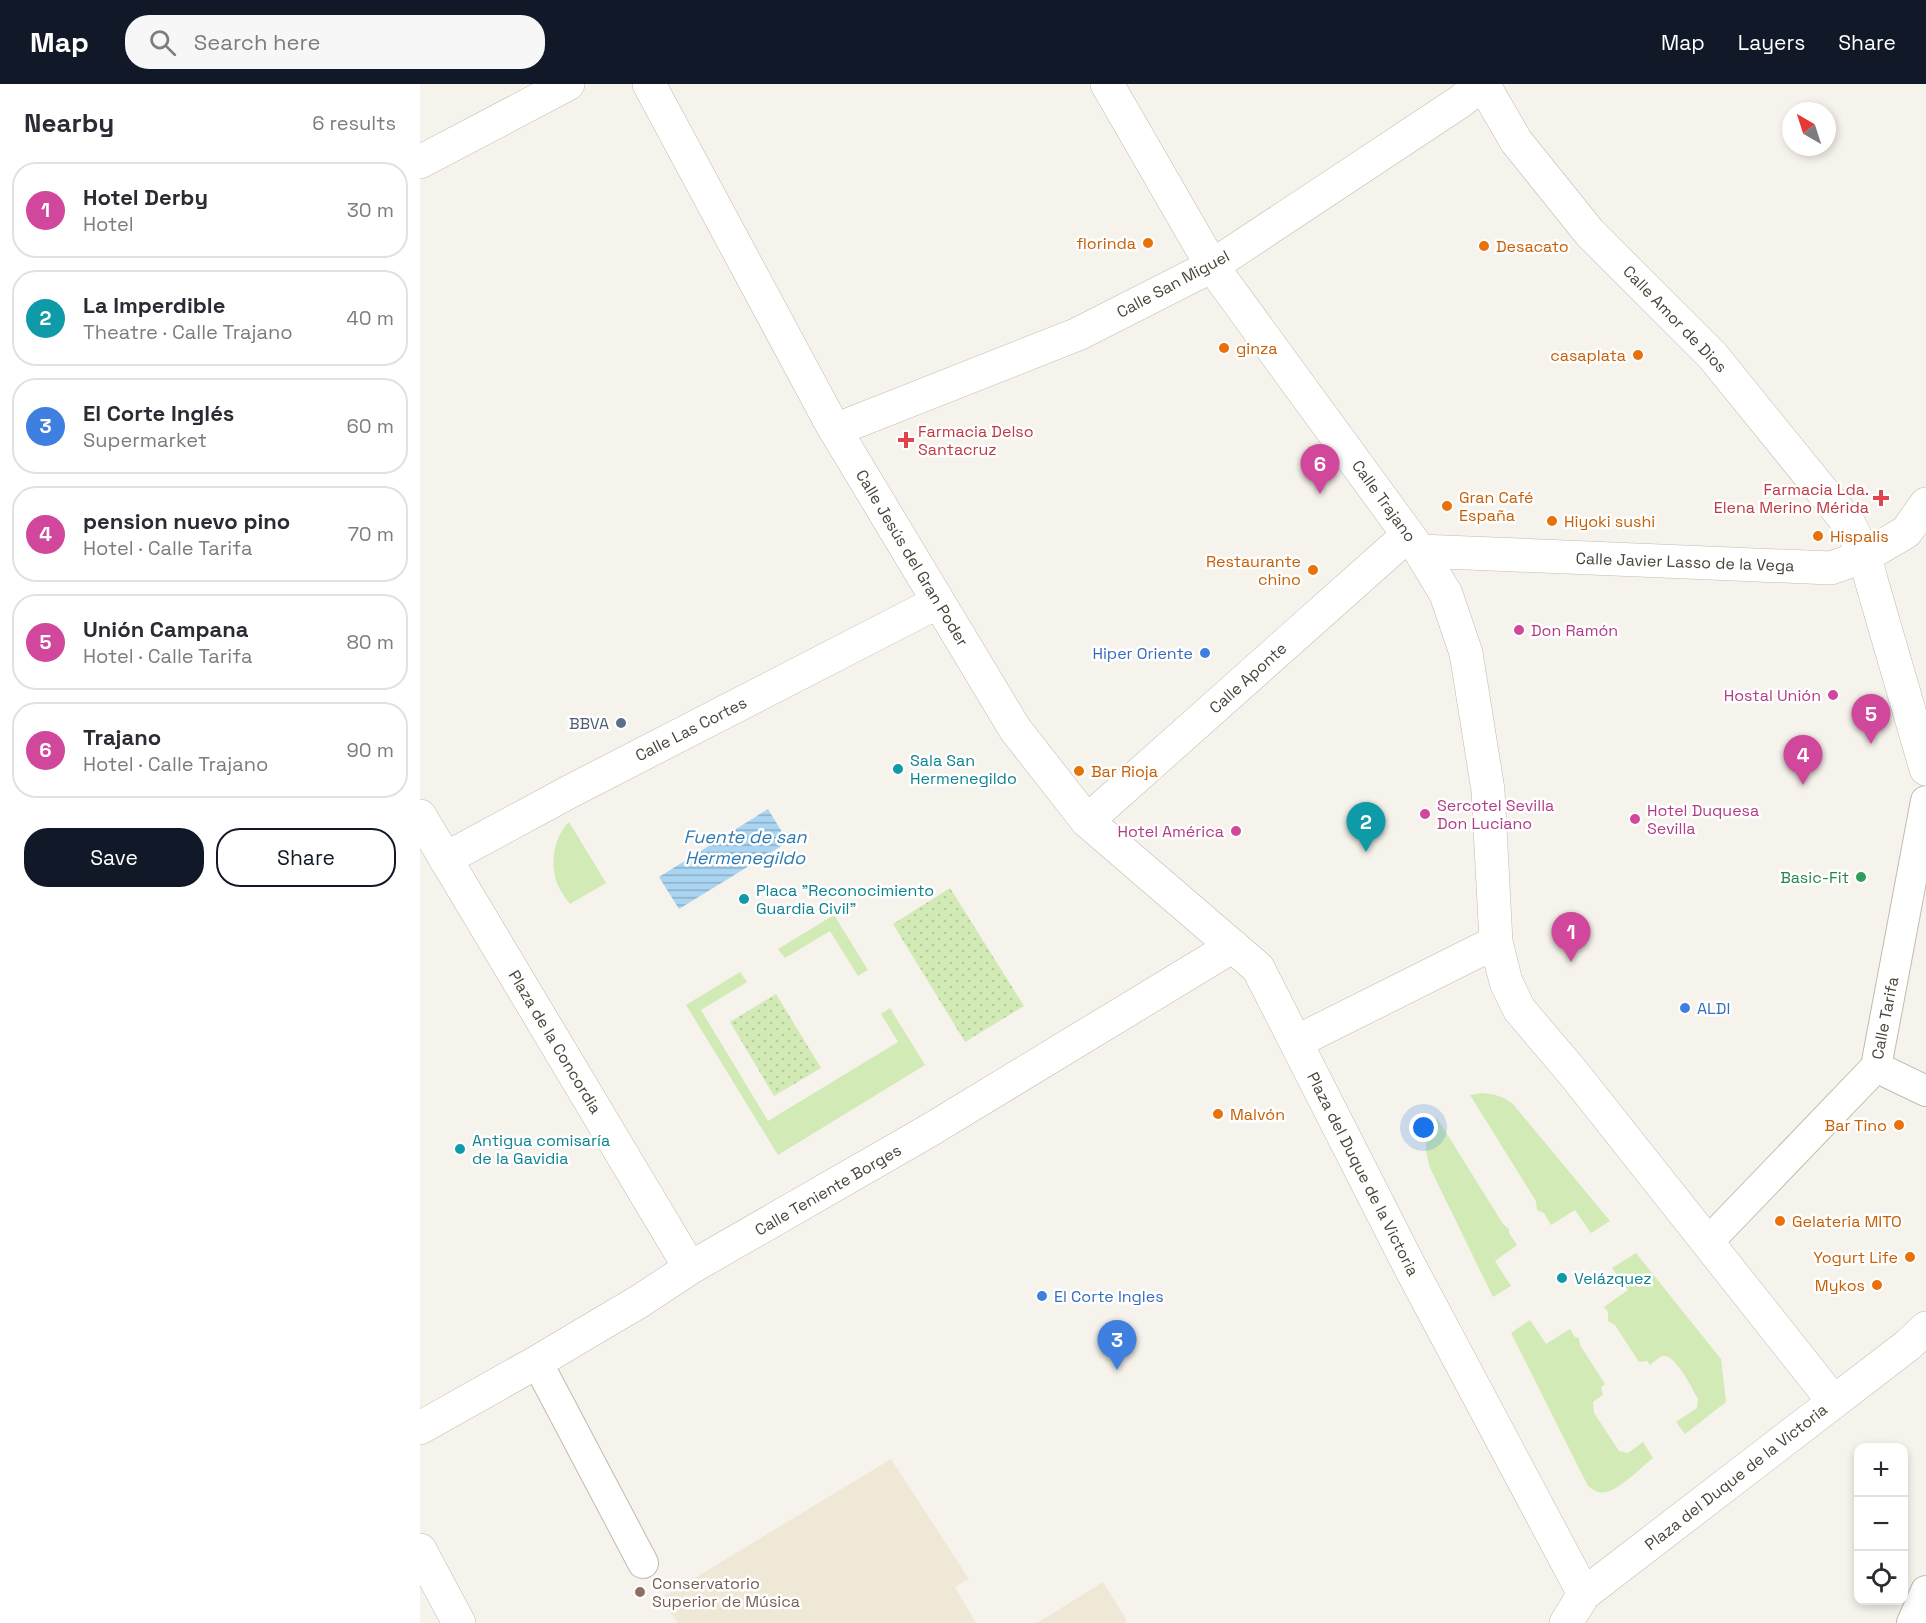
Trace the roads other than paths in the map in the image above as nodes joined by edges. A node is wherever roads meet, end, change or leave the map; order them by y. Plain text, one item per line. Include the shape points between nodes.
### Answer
1 (568, 84) edge
2 (649, 84) edge
3 (1107, 84) edge
4 (1482, 84) edge
5 (420, 162) edge
6 (1212, 266) junction
7 (835, 430) junction
8 (1926, 504) edge
9 (1414, 543) junction
10 (1865, 556) junction
11 (938, 602) junction
12 (1926, 769) edge
13 (1926, 801) edge
14 (420, 816) edge
15 (1087, 821) junction
16 (445, 859) junction
17 (1496, 942) junction
18 (1233, 946) junction
19 (1296, 1042) junction
20 (1876, 1067) junction
21 (1926, 1091) edge
22 (1707, 1243) junction
23 (690, 1268) junction
24 (1926, 1328) edge
25 (537, 1362) junction
26 (1834, 1402) junction
27 (420, 1428) edge
28 (420, 1550) edge
29 (643, 1563) dead end
30 (1926, 1591) edge
31 (1584, 1594) junction
32 (459, 1623) edge
33 (1566, 1623) edge
34 (1912, 1623) edge

1 - 5 street
2 - 7 street, Calle Jesús del Gran Poder
3 - 6 street, Calle Trajano
4 - 6 street, Calle San Miguel
4 - 10 street, Calle Amor de Dios via 1516,141 1567,204 1712,355 1849,524
6 - 7 street, Calle San Miguel via 1078,334
6 - 9 street, Calle Trajano
7 - 11 street, Calle Jesús del Gran Poder
8 - 10 street, Calle Javier Lasso de la Vega via 1906,532
9 - 10 street, Calle Javier Lasso de la Vega via 1831,568
9 - 15 street, Calle Aponte
9 - 17 street, Calle Trajano via 1446,594 1466,652 1488,790
10 - 12 street
11 - 15 street, Calle Jesús del Gran Poder via 1015,729
11 - 16 street, Calle Las Cortes
13 - 20 street, Calle Tarifa
14 - 16 street, Plaza de la Concordia
15 - 18 street, Calle Jesús del Gran Poder
16 - 23 street, Plaza de la Concordia
17 - 19 street
17 - 22 street, Plaza del Duque de la Victoria via 1506,982 1520,1008
18 - 19 street, Calle Jesús del Gran Poder via 1258,968
18 - 23 street, Calle Teniente Borges via 930,1130
19 - 31 street, Plaza del Duque de la Victoria
20 - 21 street
20 - 22 street, Calle Tarifa
22 - 26 street, Plaza del Duque de la Victoria
23 - 25 street, Calle Teniente Borges
24 - 26 street
25 - 27 street, Calle Teniente Borges
25 - 29 street
26 - 31 street, Plaza del Duque de la Victoria
28 - 32 street
30 - 34 street
31 - 33 street

